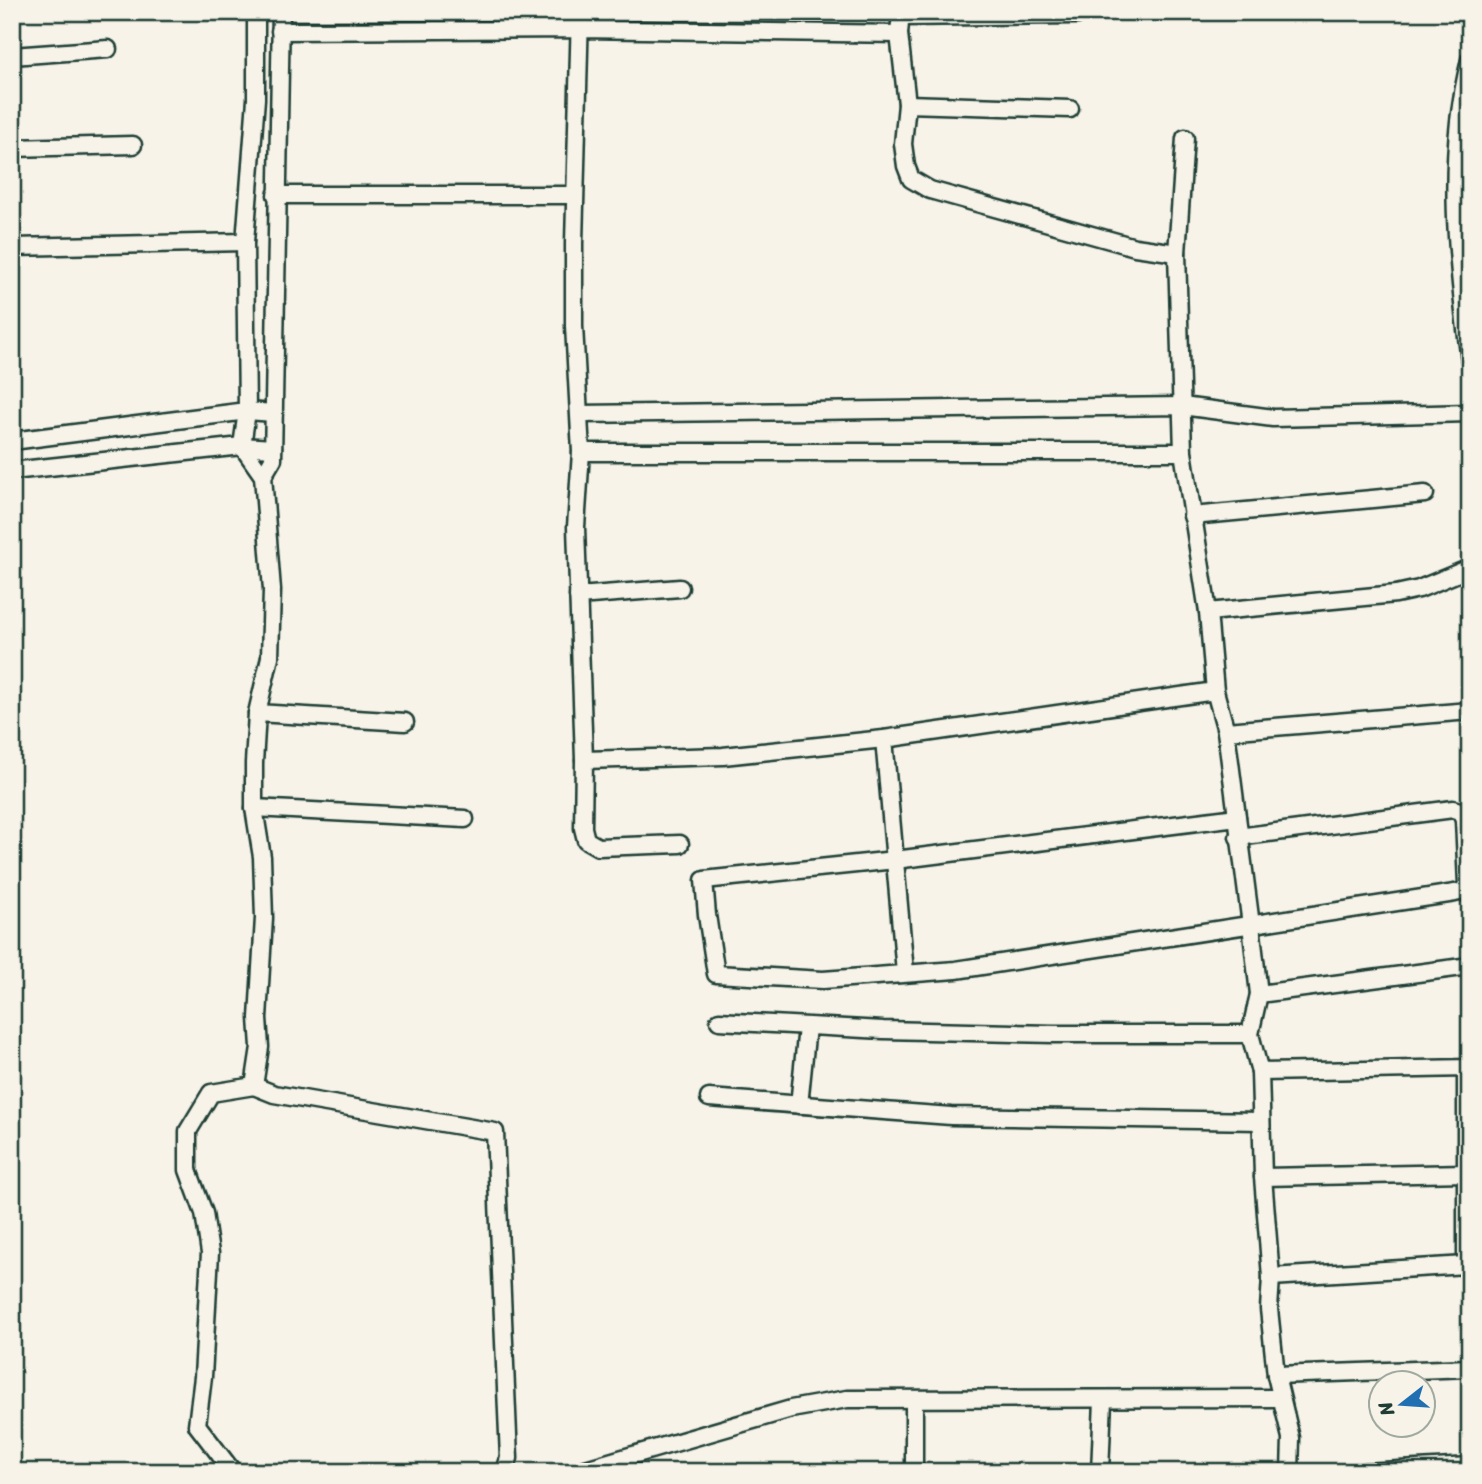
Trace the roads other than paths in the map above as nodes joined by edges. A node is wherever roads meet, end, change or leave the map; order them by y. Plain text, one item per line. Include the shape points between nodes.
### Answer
1 (257, 12) edge
2 (281, 12) edge
3 (901, 15) edge
4 (1077, 15) dead end
5 (580, 21) edge
6 (280, 32) junction
7 (899, 34) junction
8 (108, 49) dead end
9 (12, 56) edge
10 (1470, 60) edge
11 (907, 104) junction
12 (1070, 109) dead end
13 (1185, 138) dead end
14 (133, 145) dead end
15 (12, 148) edge
16 (276, 195) junction
17 (574, 195) junction
18 (245, 242) junction
19 (12, 247) edge
20 (1177, 253) junction
21 (1470, 361) edge
22 (1182, 406) junction
23 (247, 411) junction
24 (274, 413) junction
25 (1470, 413) edge
26 (580, 414) junction
27 (12, 442) edge
28 (242, 446) junction
29 (273, 448) junction
30 (1183, 452) junction
31 (581, 453) junction
32 (12, 471) edge
33 (263, 476) junction
34 (1425, 494) dead end
35 (1192, 516) junction
36 (1470, 568) edge
37 (680, 588) dead end
38 (578, 596) junction
39 (1208, 612) junction
40 (1215, 691) junction
41 (1470, 711) edge
42 (257, 713) junction
43 (405, 722) dead end
44 (1226, 731) junction
45 (884, 739) junction
46 (584, 760) junction
47 (254, 808) junction
48 (1237, 817) junction
49 (465, 819) dead end
50 (1238, 836) junction
51 (680, 844) dead end
52 (895, 860) junction
53 (1251, 925) junction
54 (1470, 966) edge
55 (905, 972) junction
56 (1259, 993) junction
57 (719, 1021) dead end
58 (807, 1027) junction
59 (1250, 1034) junction
60 (1468, 1068) edge
61 (1260, 1072) junction
62 (254, 1086) junction
63 (709, 1098) dead end
64 (799, 1105) junction
65 (1261, 1121) junction
66 (1467, 1173) junction
67 (1263, 1177) junction
68 (1468, 1272) edge
69 (1271, 1277) junction
70 (1470, 1368) edge
71 (1276, 1375) junction
72 (1280, 1398) junction
73 (1103, 1400) junction
74 (914, 1401) junction
75 (1470, 1466) edge
76 (233, 1472) edge
77 (505, 1472) edge
78 (575, 1472) edge
79 (914, 1472) edge
80 (1100, 1472) edge
81 (1290, 1472) edge
82 (1364, 1472) edge

1 - 18 street via 256,99
2 - 6 street
3 - 4 street
3 - 7 street
5 - 6 street
5 - 7 street
5 - 17 street
6 - 16 street
7 - 11 street
8 - 9 street
10 - 21 street via 1463,90 1455,225
11 - 12 street
11 - 20 street via 906,166 911,179 930,190 1135,247
13 - 20 street
14 - 15 street
16 - 17 street
16 - 24 street
17 - 26 street via 574,326
18 - 19 street
18 - 23 street
20 - 22 street
22 - 25 street via 1273,418
22 - 26 street
22 - 30 street
23 - 24 street
23 - 27 street
23 - 28 street
24 - 29 street
26 - 31 street
28 - 29 street
28 - 32 street
28 - 33 street
29 - 33 street via 273,459
30 - 31 street
30 - 35 street
31 - 38 street
33 - 42 street via 272,590 271,644
34 - 35 street
35 - 39 street
36 - 39 street via 1396,594
37 - 38 street
38 - 46 street
39 - 40 street
40 - 44 street
40 - 45 street
41 - 44 street
42 - 43 street
42 - 47 street
44 - 48 street
45 - 46 street via 723,756
45 - 52 street
46 - 51 street via 586,840 598,848
47 - 49 street
47 - 62 street via 262,857 264,918 260,1047
48 - 50 street
48 - 52 street
50 - 53 street
50 - 53 street via 1453,809 1460,811 1464,820 1464,891
52 - 55 street
52 - 55 street via 704,880 706,915 716,974 823,979
53 - 55 street via 956,970
53 - 56 street
54 - 56 street
56 - 59 street
57 - 58 street
58 - 59 street
58 - 64 street
59 - 61 street
60 - 61 street
60 - 66 street
61 - 65 street
62 - 76 street via 211,1093 188,1131 188,1170 204,1213 210,1253 197,1425
62 - 77 street via 274,1094 495,1132 509,1458
63 - 64 street
64 - 65 street via 951,1116
65 - 67 street
66 - 67 street
66 - 68 street
67 - 69 street
68 - 69 street
69 - 71 street via 1269,1308
70 - 71 street
71 - 72 street
72 - 73 street
72 - 81 street via 1291,1438
73 - 74 street
73 - 80 street
74 - 78 street via 847,1399 791,1409
74 - 79 street
75 - 82 street

